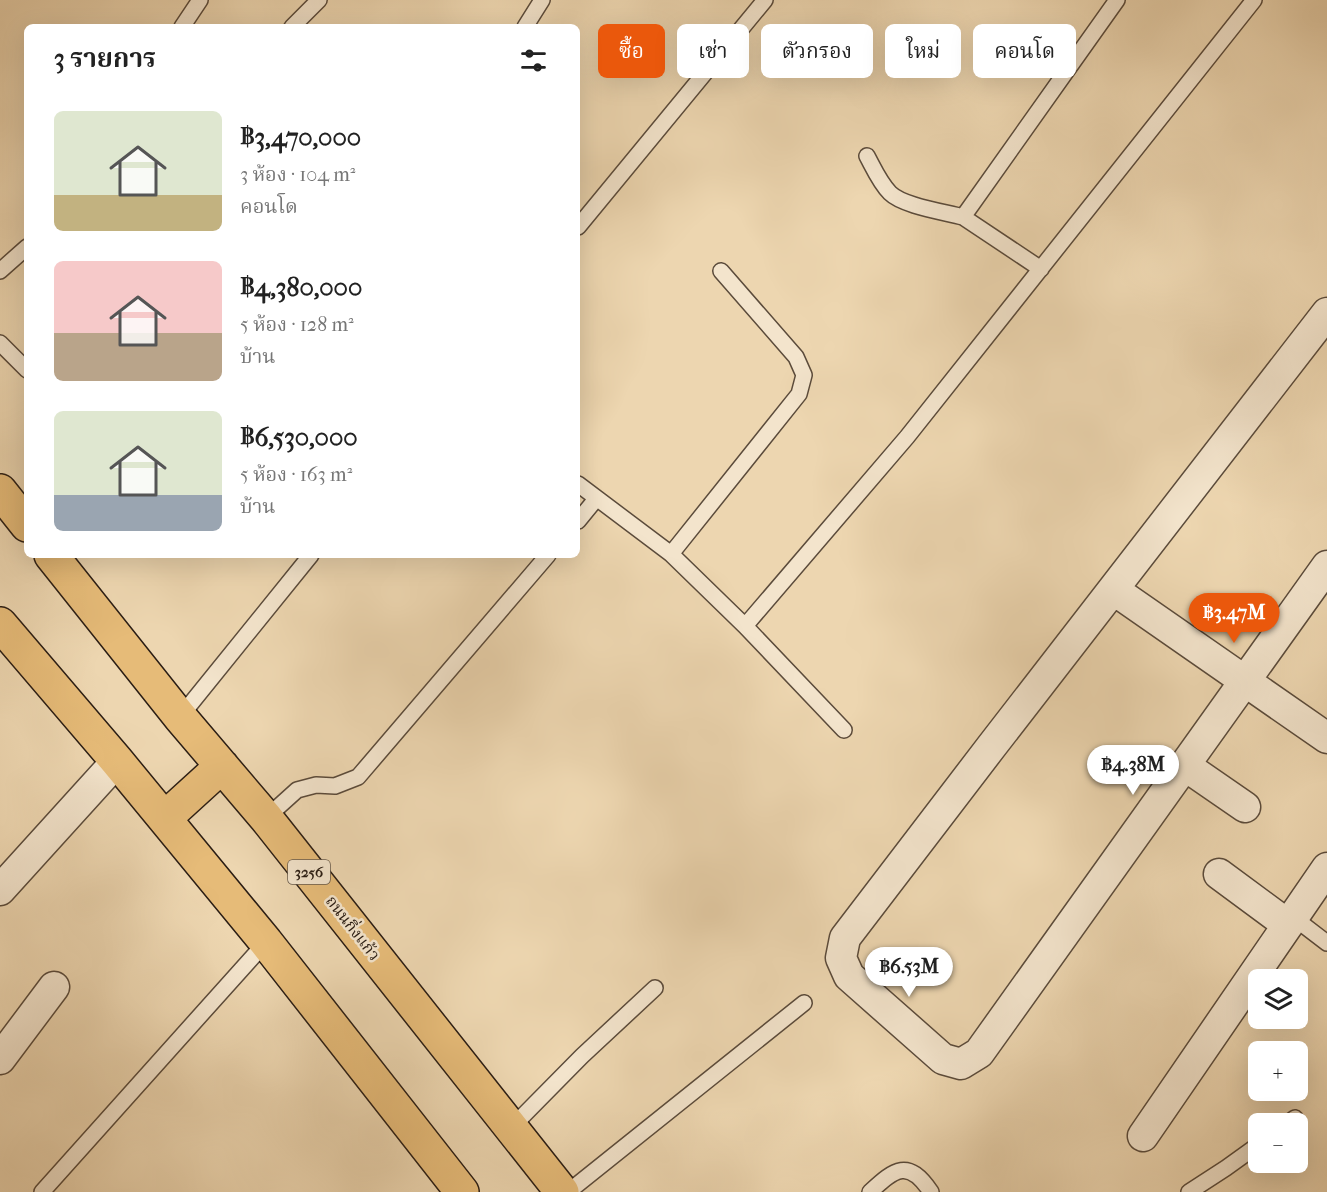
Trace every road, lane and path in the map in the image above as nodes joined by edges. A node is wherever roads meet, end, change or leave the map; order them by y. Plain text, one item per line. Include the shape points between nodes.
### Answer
1 (200, 0) edge
2 (319, 0) edge
3 (542, 0) edge
4 (765, 0) edge
5 (1117, 0) edge
6 (1254, 0) edge
7 (184, 24) edge
8 (295, 24) edge
9 (527, 24) edge
10 (867, 156) dead end
11 (963, 217) junction
12 (580, 225) edge
13 (24, 250) edge
14 (1041, 269) junction
15 (721, 271) dead end
16 (0, 272) edge
17 (1327, 313) edge
18 (0, 343) edge
19 (24, 367) edge
20 (580, 486) edge
21 (0, 491) edge
22 (596, 499) junction
23 (580, 519) edge
24 (24, 521) edge
25 (671, 554) junction
26 (53, 558) edge
27 (308, 558) edge
28 (545, 558) edge
29 (1327, 566) edge
30 (1114, 590) junction
31 (0, 624) edge
32 (745, 626) junction
33 (1245, 681) junction
34 (180, 717) junction
35 (844, 730) dead end
36 (1327, 738) edge
37 (117, 761) junction
38 (1184, 765) junction
39 (222, 766) junction
40 (1245, 807) dead end
41 (165, 818) junction
42 (266, 818) junction
43 (1327, 868) edge
44 (1219, 874) dead end
45 (0, 890) edge
46 (1291, 921) junction
47 (266, 942) junction
48 (1327, 944) edge
49 (54, 987) dead end
50 (656, 988) dead end
51 (804, 1003) dead end
52 (0, 1059) edge
53 (511, 1128) junction
54 (1143, 1136) dead end
55 (1248, 1152) edge
56 (42, 1192) edge
57 (462, 1192) edge
58 (562, 1192) edge
59 (568, 1192) edge
60 (870, 1192) edge
61 (931, 1192) edge
62 (1189, 1192) edge

1 - 7 lane
2 - 8 lane
3 - 9 lane
4 - 12 lane
5 - 11 lane
6 - 14 lane
10 - 11 lane via 892,195
11 - 14 lane
13 - 16 lane
14 - 32 lane via 907,437
15 - 25 lane via 796,357 804,375 800,394
17 - 30 street
18 - 19 lane
20 - 22 lane
21 - 24 main road
22 - 23 lane
22 - 25 lane
25 - 32 lane
26 - 34 main road, ถนนกิ่งแก้ว / 3256
27 - 34 lane
28 - 42 lane via 358,777 335,786 297,790
29 - 33 street
30 - 33 street
30 - 38 street via 845,938 840,958 849,976 942,1059 961,1064 970,1059 979,1053
31 - 37 main road
32 - 35 lane
33 - 36 street
33 - 38 street
34 - 39 main road, ถนนกิ่งแก้ว / 3256
37 - 41 main road
37 - 45 street
38 - 40 street
39 - 41 main road
39 - 42 main road, ถนนกิ่งแก้ว / 3256
41 - 47 main road
42 - 53 main road, ถนนกิ่งแก้ว / 3256
43 - 46 street
44 - 46 street
46 - 48 lane
46 - 54 street
47 - 56 lane
47 - 57 main road
49 - 52 street
50 - 53 lane
51 - 59 lane
53 - 58 main road, ถนนกิ่งแก้ว / 3256
55 - 62 lane
60 - 61 lane via 891,1173 905,1170 921,1178

